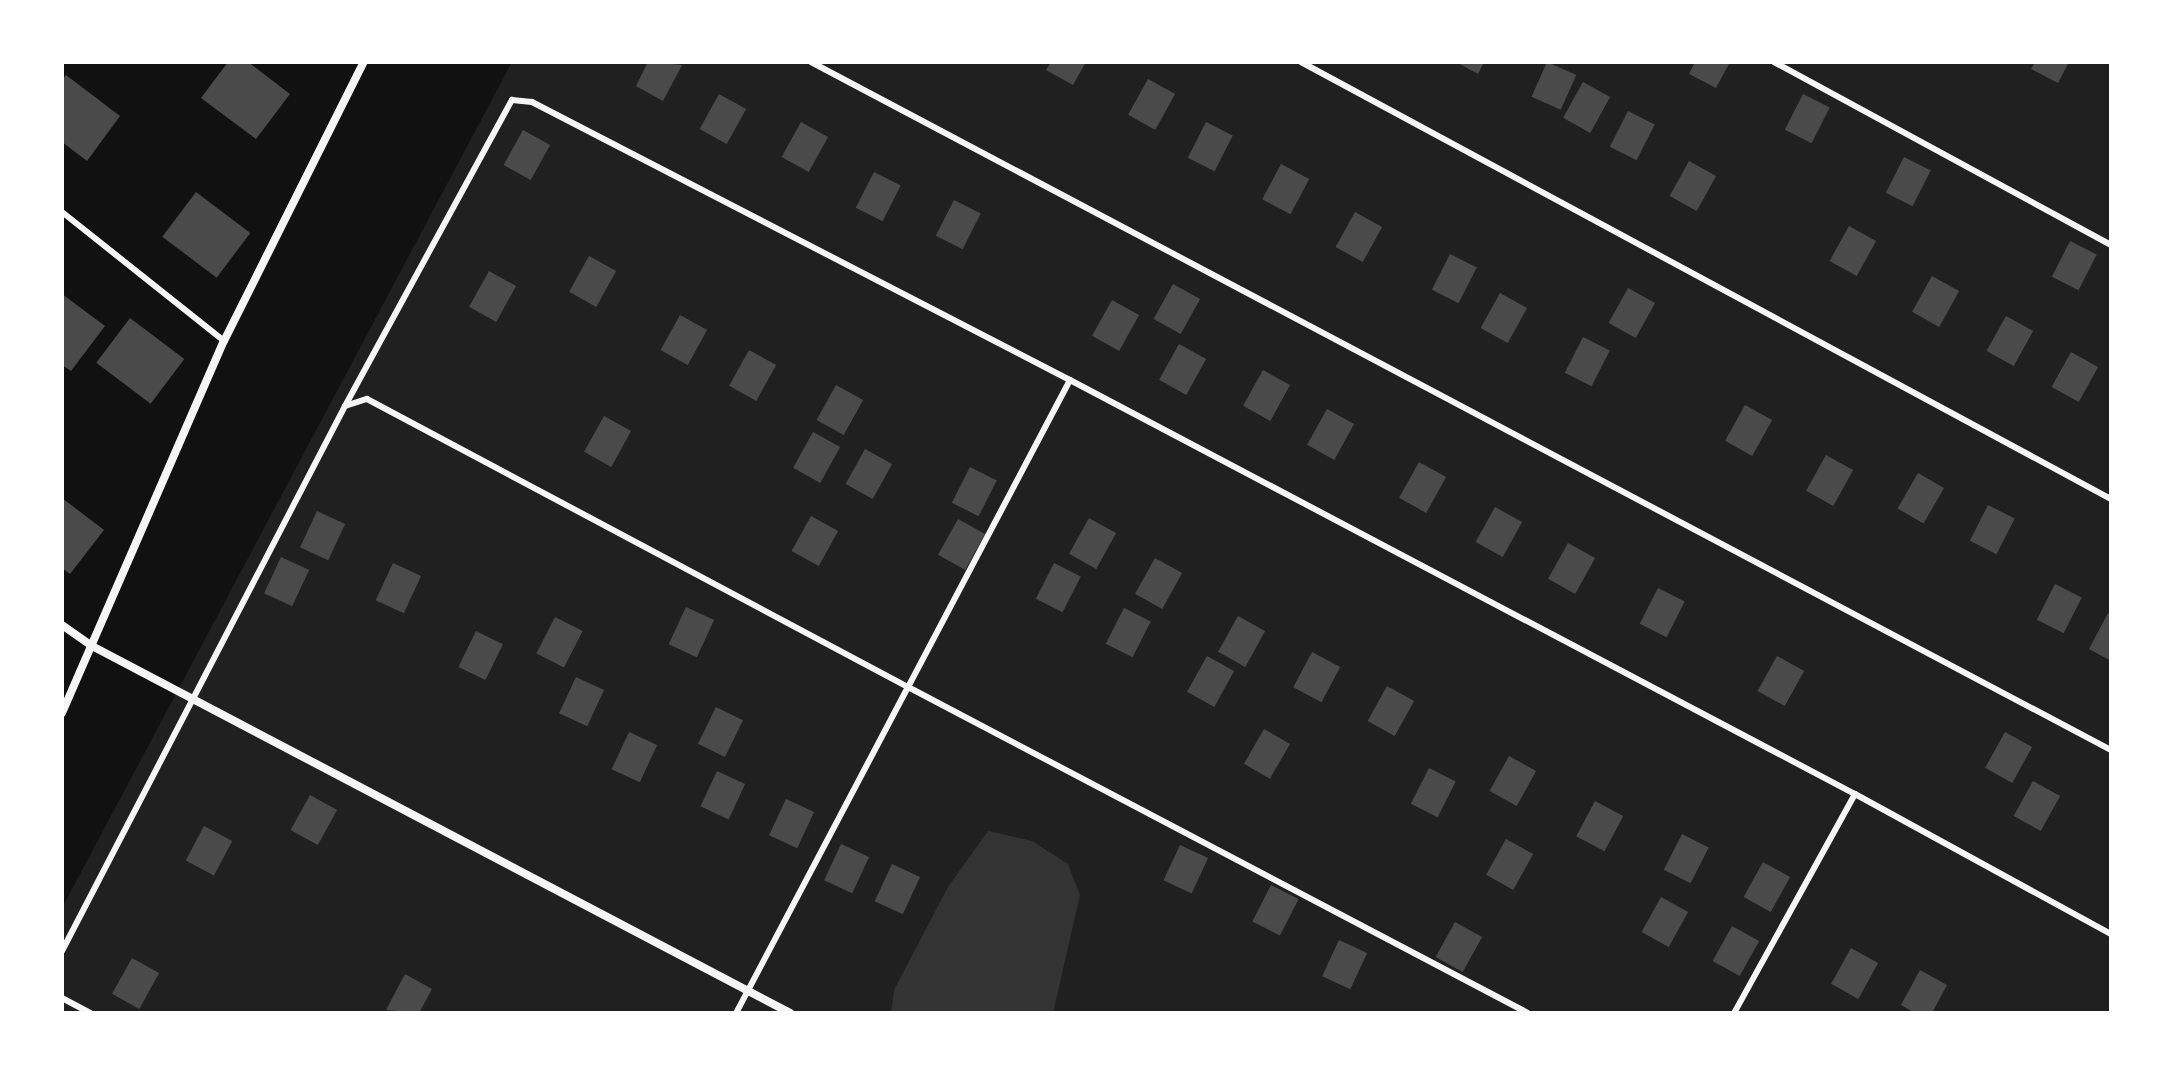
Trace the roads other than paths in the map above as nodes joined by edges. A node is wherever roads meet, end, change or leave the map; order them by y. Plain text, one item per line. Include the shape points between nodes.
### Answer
1 (364, 62) edge
2 (811, 62) edge
3 (1301, 62) edge
4 (1774, 62) edge
5 (62, 212) edge
6 (2111, 245) edge
7 (224, 341) junction
8 (1070, 380) junction
9 (345, 406) junction
10 (2111, 499) edge
11 (62, 625) edge
12 (92, 646) junction
13 (908, 687) junction
14 (195, 700) junction
15 (62, 713) edge
16 (2111, 750) edge
17 (1855, 794) junction
18 (2111, 934) edge
19 (62, 951) edge
20 (749, 991) junction
21 (62, 998) edge
22 (90, 1013) edge
23 (736, 1013) edge
24 (790, 1013) edge
25 (1528, 1013) edge
26 (1734, 1013) edge

1 - 7 street
2 - 16 lane
3 - 10 lane
4 - 6 lane
5 - 7 lane
7 - 12 street
8 - 9 lane via 532,102 512,100
8 - 13 lane
8 - 17 lane
9 - 13 lane via 367,399
9 - 14 lane
11 - 12 street
12 - 14 street
12 - 15 street
13 - 20 lane
13 - 25 lane
14 - 19 lane
14 - 20 street
17 - 18 lane
17 - 26 lane
20 - 23 lane
20 - 24 street
21 - 22 lane

